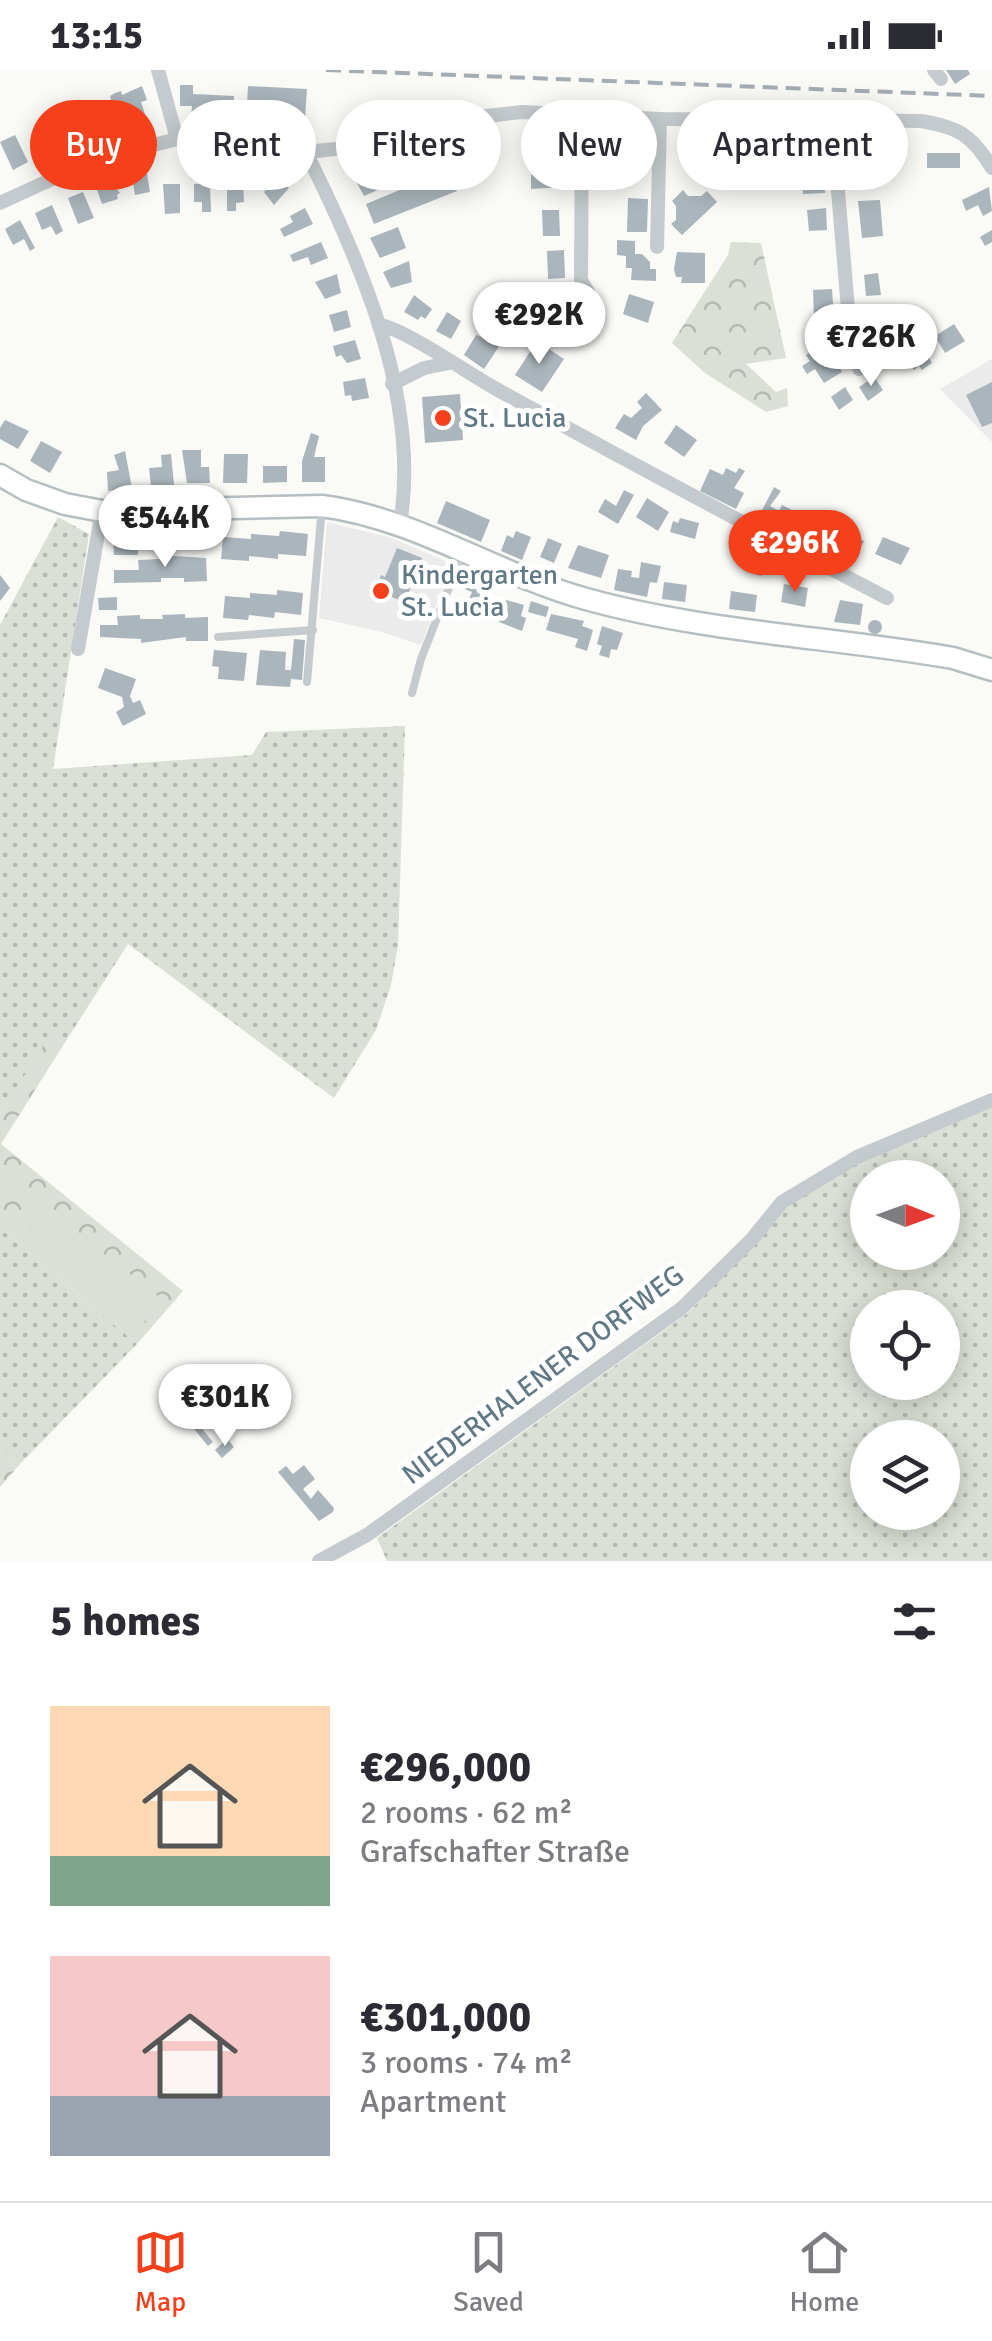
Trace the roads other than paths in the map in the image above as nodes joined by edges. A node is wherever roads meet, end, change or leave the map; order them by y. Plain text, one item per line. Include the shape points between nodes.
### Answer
1 (158, 70) edge
2 (521, 112) edge
3 (657, 119) edge
4 (660, 119) junction
5 (677, 119) edge
6 (908, 121) edge
7 (177, 138) joint
8 (316, 151) edge
9 (992, 168) edge
10 (316, 173) edge
11 (582, 190) edge
12 (838, 190) edge
13 (0, 203) edge
14 (657, 247) dead end
15 (590, 296) dead end
16 (379, 325) junction
17 (918, 331) dead end
18 (449, 363) junction
19 (392, 384) junction
20 (0, 475) edge
21 (322, 506) junction
22 (102, 511) junction
23 (400, 525) junction
24 (463, 552) junction
25 (887, 598) dead end
26 (313, 630) junction
27 (218, 637) dead end
28 (78, 649) dead end
29 (992, 670) edge
30 (307, 682) dead end
31 (412, 694) dead end
32 (992, 1100) edge
33 (319, 1561) edge

1 - 7 street
2 - 8 street
3 - 4 street
4 - 5 street
4 - 14 street
6 - 9 street via 958,130
7 - 13 street via 96,162
10 - 16 street
11 - 15 street via 581,280
12 - 17 street via 848,321 864,364
16 - 18 street via 392,326
16 - 19 street
18 - 19 street
18 - 25 street
19 - 23 street via 405,462
20 - 22 main road via 65,504
21 - 22 main road
21 - 23 main road
21 - 26 lane
22 - 28 street
23 - 24 main road
24 - 29 main road via 587,599 954,658
24 - 31 lane
26 - 27 lane
26 - 30 lane
32 - 33 street, NIEDERHALENER DORFWEG via 812,1181 782,1202 682,1308 367,1535

